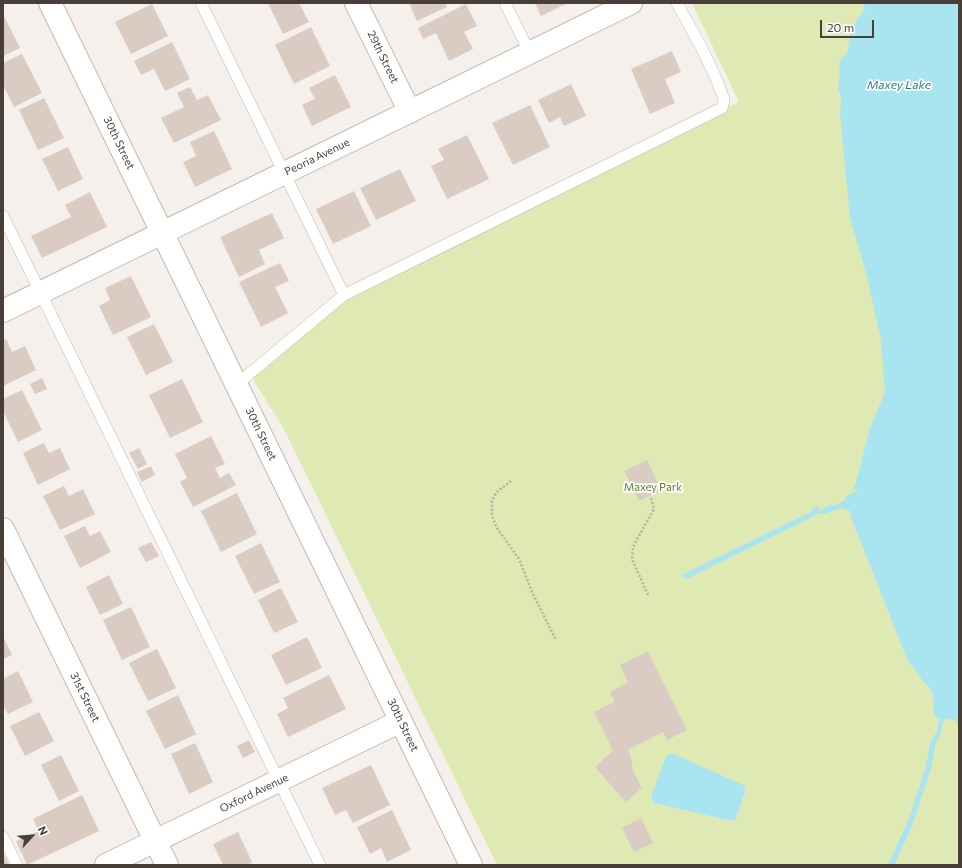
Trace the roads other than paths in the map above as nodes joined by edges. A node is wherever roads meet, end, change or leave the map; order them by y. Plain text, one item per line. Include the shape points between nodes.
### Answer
1 (50, 3) edge
2 (201, 3) edge
3 (356, 3) edge
4 (505, 3) edge
5 (631, 3) edge
6 (677, 3) edge
7 (530, 53) junction
8 (410, 112) junction
9 (284, 174) junction
10 (3, 216) edge
11 (163, 233) junction
12 (40, 293) junction
13 (344, 295) junction
14 (3, 311) edge
15 (237, 384) junction
16 (3, 529) edge
17 (401, 721) junction
18 (278, 781) junction
19 (3, 837) edge
20 (155, 841) junction
21 (17, 865) edge
22 (106, 865) edge
23 (167, 865) edge
24 (320, 865) edge
25 (471, 865) edge

1 - 11 street, 30th Street
2 - 9 lane
3 - 8 street, 29th Street
4 - 7 lane
5 - 7 street, Peoria Avenue
6 - 13 lane via 715,76 724,98 722,108
7 - 8 street, Peoria Avenue
8 - 9 street, Peoria Avenue
9 - 11 street, Peoria Avenue
9 - 13 lane
10 - 12 lane
11 - 12 street, Peoria Avenue
11 - 15 street, 30th Street
12 - 14 street, Peoria Avenue
12 - 18 lane
13 - 15 lane
15 - 17 street, 30th Street
16 - 20 street, 31st Street
17 - 18 street, Oxford Avenue
17 - 25 street, 30th Street
18 - 20 street, Oxford Avenue
18 - 24 lane
19 - 21 lane
20 - 22 street, Oxford Avenue
20 - 23 street, 31st Street

